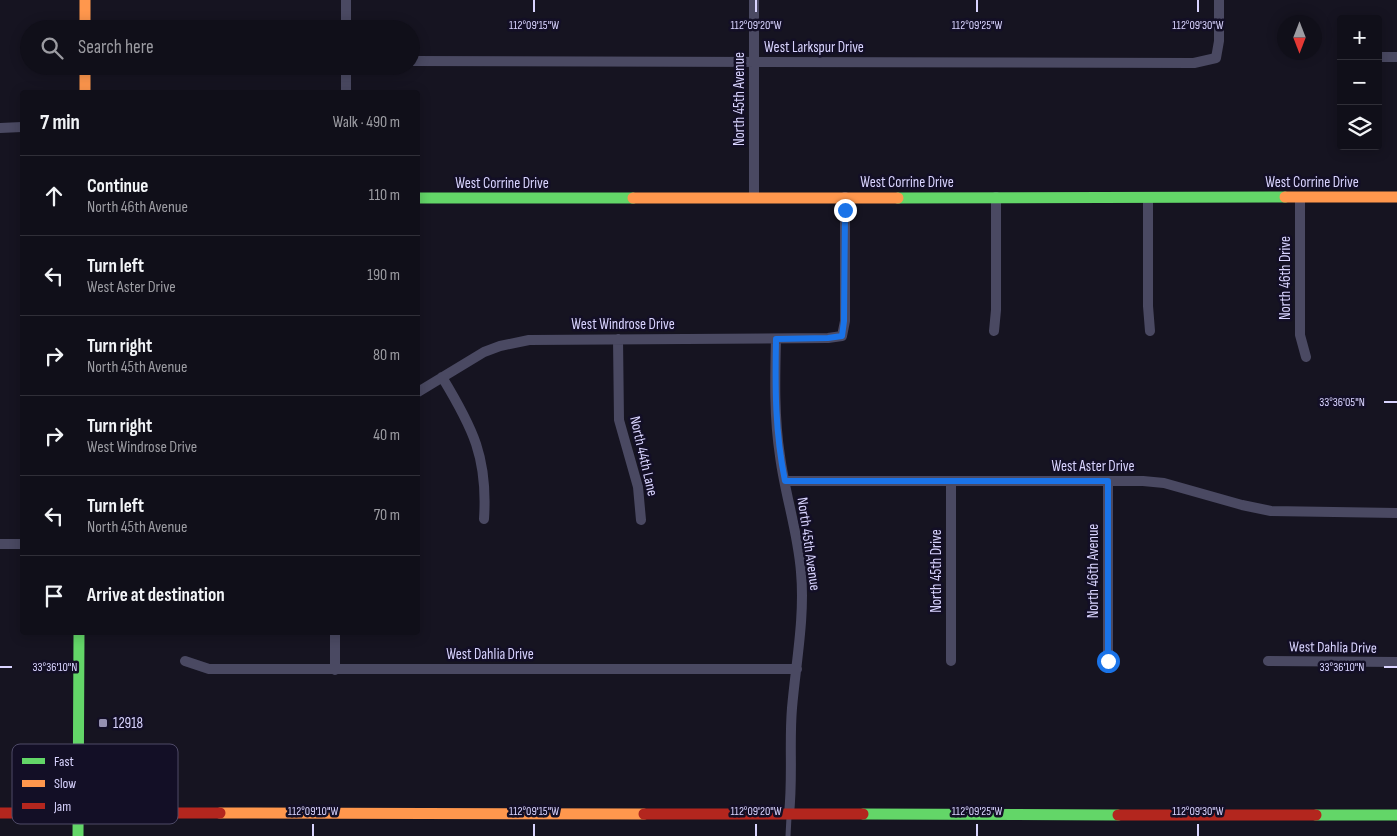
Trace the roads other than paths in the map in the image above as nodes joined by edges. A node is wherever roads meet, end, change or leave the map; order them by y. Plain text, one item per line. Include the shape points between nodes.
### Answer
1 (85, 0) edge
2 (346, 0) edge
3 (754, 0) edge
4 (1219, 0) edge
5 (85, 20) edge
6 (346, 20) edge
7 (1382, 57) edge
8 (1397, 57) edge
9 (420, 61) edge
10 (754, 62) junction
11 (85, 75) edge
12 (346, 75) edge
13 (85, 90) edge
14 (346, 90) edge
15 (0, 128) edge
16 (20, 128) edge
17 (1300, 197) junction
18 (1397, 197) edge
19 (420, 198) edge
20 (754, 198) junction
21 (845, 198) junction
22 (996, 198) junction
23 (1148, 198) junction
24 (994, 331) dead end
25 (1150, 331) dead end
26 (618, 339) junction
27 (776, 339) junction
28 (1306, 357) dead end
29 (442, 377) junction
30 (420, 391) edge
31 (785, 481) junction
32 (951, 481) junction
33 (1108, 481) junction
34 (1397, 513) edge
35 (484, 519) dead end
36 (641, 520) dead end
37 (0, 544) edge
38 (20, 544) edge
39 (79, 635) edge
40 (335, 635) edge
41 (185, 661) dead end
42 (951, 661) dead end
43 (1108, 661) dead end
44 (1268, 661) dead end
45 (1397, 662) edge
46 (797, 669) junction
47 (335, 670) junction
48 (78, 744) edge
49 (178, 812) edge
50 (789, 814) junction
51 (1397, 815) edge
52 (788, 836) edge

1 - 5 street
2 - 6 street
3 - 10 street, North 45th Avenue
4 - 10 street, West Larkspur Drive via 1216,58 1194,63
7 - 8 street
9 - 10 street, West Larkspur Drive
10 - 20 street, North 45th Avenue
11 - 13 street
12 - 14 street
15 - 16 street
17 - 18 street, West Corrine Drive
17 - 23 street, West Corrine Drive
17 - 28 street, North 46th Drive via 1300,335
19 - 20 street, West Corrine Drive
20 - 21 street, West Corrine Drive
21 - 22 street, West Corrine Drive
21 - 27 street, West Windrose Drive via 842,336
22 - 23 street, West Corrine Drive
22 - 24 street
23 - 25 street
26 - 27 street, West Windrose Drive
26 - 29 street, West Windrose Drive via 529,340 500,346
26 - 36 street, North 44th Lane via 619,420 640,498
27 - 31 street, North 45th Avenue via 775,418
29 - 30 street, West Windrose Drive
29 - 35 street via 475,437 484,472
31 - 32 street, West Aster Drive
31 - 46 street, North 45th Avenue via 801,571
32 - 33 street, West Aster Drive
32 - 42 street, North 45th Drive
33 - 34 street, West Aster Drive via 1164,483 1242,506 1271,511
33 - 43 street, North 46th Avenue
37 - 38 street
39 - 48 street
40 - 47 street
41 - 47 street, West Dahlia Drive via 209,669
44 - 45 street, West Dahlia Drive
46 - 47 street, West Dahlia Drive
46 - 50 street, North 45th Avenue via 792,708
49 - 50 street
50 - 51 street
50 - 52 lane

